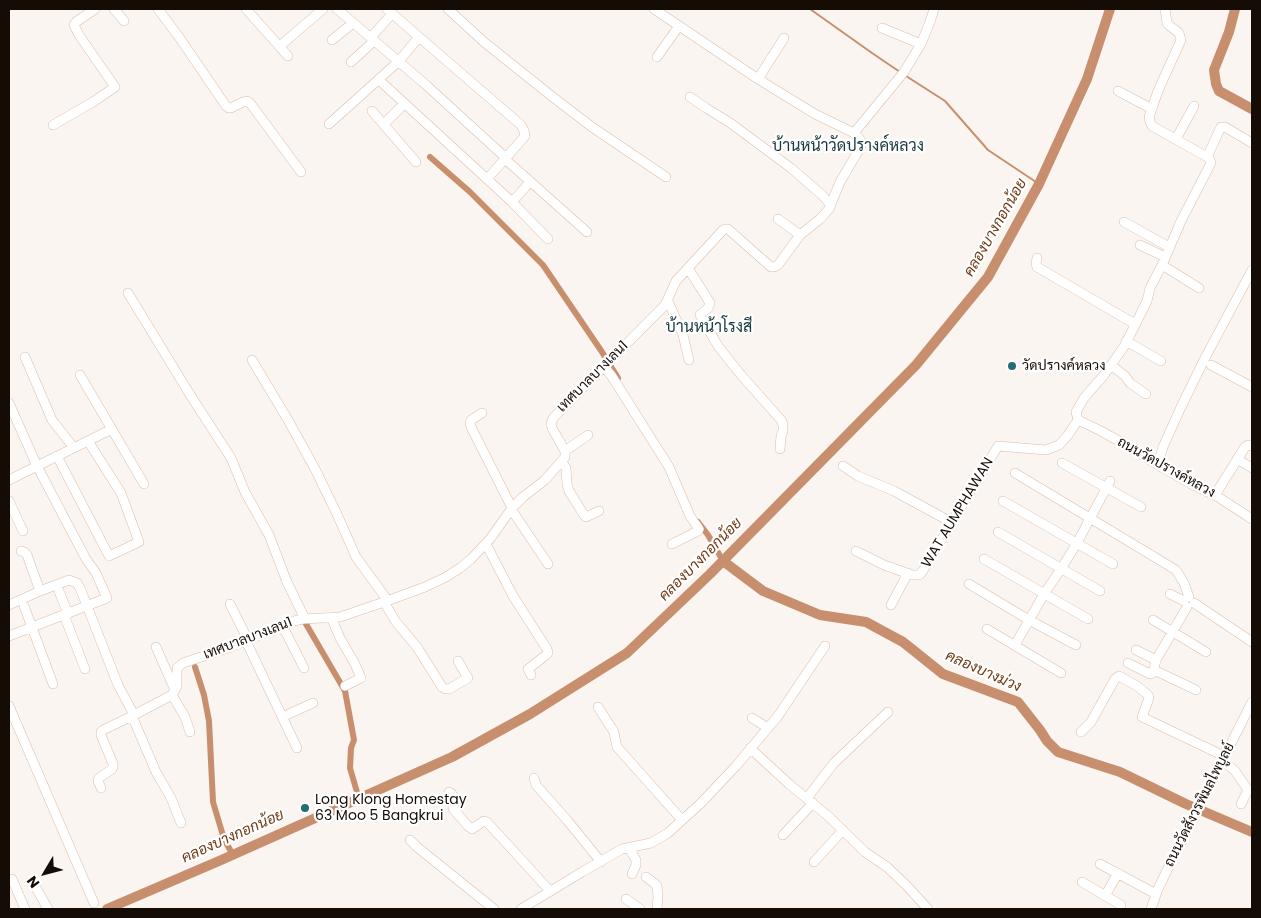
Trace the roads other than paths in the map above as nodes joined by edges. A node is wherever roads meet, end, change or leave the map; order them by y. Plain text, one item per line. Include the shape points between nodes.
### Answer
1 (95, 9) edge
2 (114, 9) edge
3 (158, 9) edge
4 (246, 9) edge
5 (323, 9) edge
6 (448, 9) edge
7 (654, 9) edge
8 (934, 9) edge
9 (1165, 9) edge
10 (341, 10) edge
11 (390, 11) edge
12 (124, 21) dead end
13 (353, 23) junction
14 (679, 26) junction
15 (882, 28) dead end
16 (419, 37) junction
17 (784, 38) dead end
18 (372, 39) junction
19 (332, 40) dead end
20 (921, 44) junction
21 (280, 46) junction
22 (288, 56) dead end
23 (657, 57) dead end
24 (399, 61) junction
25 (350, 62) dead end
26 (758, 79) junction
27 (379, 80) junction
28 (1118, 91) dead end
29 (690, 97) dead end
30 (404, 104) junction
31 (1194, 106) dead end
32 (1152, 109) junction
33 (372, 111) dead end
34 (329, 124) dead end
35 (384, 124) junction
36 (53, 125) dead end
37 (854, 133) junction
38 (1176, 139) junction
39 (1252, 143) edge
40 (1207, 157) junction
41 (506, 159) junction
42 (416, 162) dead end
43 (301, 172) dead end
44 (666, 177) dead end
45 (487, 179) junction
46 (530, 182) junction
47 (512, 202) junction
48 (832, 204) junction
49 (778, 219) dead end
50 (1124, 222) dead end
51 (587, 232) dead end
52 (800, 235) junction
53 (548, 239) dead end
54 (1140, 245) dead end
55 (1170, 247) junction
56 (1037, 258) dead end
57 (1163, 261) junction
58 (688, 268) junction
59 (1252, 270) edge
60 (1199, 288) dead end
61 (128, 293) dead end
62 (668, 301) junction
63 (1135, 324) junction
64 (1126, 341) junction
65 (26, 357) dead end
66 (252, 360) dead end
67 (689, 360) dead end
68 (1161, 361) dead end
69 (607, 365) junction
70 (1111, 365) junction
71 (1211, 366) dead end
72 (80, 375) dead end
73 (1252, 387) edge
74 (1146, 394) dead end
75 (9, 403) edge
76 (482, 412) dead end
77 (1078, 420) junction
78 (112, 429) junction
79 (588, 435) dead end
80 (88, 440) junction
81 (1252, 446) edge
82 (74, 448) junction
83 (780, 449) dead end
84 (565, 451) junction
85 (57, 456) junction
86 (1237, 459) junction
87 (562, 462) junction
88 (1062, 463) dead end
89 (1158, 465) junction
90 (37, 466) junction
91 (843, 466) dead end
92 (1252, 468) edge
93 (1015, 473) dead end
94 (9, 480) edge
95 (144, 484) dead end
96 (1108, 484) junction
97 (1215, 495) junction
98 (9, 501) edge
99 (1003, 501) dead end
100 (1141, 507) dead end
101 (512, 508) junction
102 (599, 511) dead end
103 (1090, 519) junction
104 (1252, 519) edge
105 (951, 522) junction
106 (23, 531) dead end
107 (998, 532) dead end
108 (1077, 543) junction
109 (486, 544) junction
110 (672, 544) dead end
111 (856, 550) dead end
112 (21, 551) dead end
113 (984, 559) dead end
114 (548, 564) dead end
115 (1113, 564) dead end
116 (1061, 569) junction
117 (908, 573) junction
118 (969, 584) dead end
119 (40, 591) junction
120 (59, 591) dead end
121 (1100, 591) dead end
122 (1044, 594) junction
123 (1170, 594) dead end
124 (386, 602) junction
125 (1189, 602) junction
126 (16, 604) edge
127 (230, 604) dead end
128 (891, 605) dead end
129 (87, 606) junction
130 (66, 614) junction
131 (331, 617) junction
132 (1088, 619) dead end
133 (301, 620) junction
134 (1029, 620) junction
135 (1153, 620) dead end
136 (282, 625) junction
137 (32, 628) junction
138 (987, 629) dead end
139 (1172, 631) junction
140 (9, 636) edge
141 (247, 640) junction
142 (1252, 642) edge
143 (1015, 645) junction
144 (1076, 645) dead end
145 (825, 646) dead end
146 (156, 647) dead end
147 (1136, 650) dead end
148 (1206, 652) dead end
149 (458, 660) dead end
150 (1128, 663) dead end
151 (1155, 665) junction
152 (304, 668) dead end
153 (85, 669) dead end
154 (1061, 673) dead end
155 (531, 675) dead end
156 (53, 684) dead end
157 (346, 686) dead end
158 (1196, 690) dead end
159 (174, 692) junction
160 (313, 702) dead end
161 (1252, 702) edge
162 (9, 706) edge
163 (598, 707) dead end
164 (888, 712) dead end
165 (134, 715) junction
166 (282, 717) junction
167 (752, 718) dead end
168 (768, 728) junction
169 (190, 732) dead end
170 (1081, 732) dead end
171 (297, 748) dead end
172 (750, 748) junction
173 (1223, 759) junction
174 (534, 778) dead end
175 (101, 788) dead end
176 (449, 792) dead end
177 (810, 801) junction
178 (1241, 804) dead end
179 (682, 820) junction
180 (181, 823) dead end
181 (843, 830) junction
182 (783, 835) dead end
183 (410, 840) dead end
184 (629, 848) junction
185 (601, 862) junction
186 (814, 862) dead end
187 (1100, 864) dead end
188 (1118, 873) junction
189 (632, 874) dead end
190 (646, 877) dead end
191 (9, 880) edge
192 (1082, 882) dead end
193 (36, 888) dead end
194 (550, 891) junction
195 (1156, 894) junction
196 (1105, 896) junction
197 (626, 899) dead end
198 (94, 903) dead end
199 (1121, 905) dead end
200 (25, 909) edge
201 (48, 909) edge
202 (494, 909) edge
203 (521, 909) edge
204 (640, 909) edge
205 (657, 909) edge
206 (928, 909) edge
207 (1151, 909) edge

1 - 36 street via 74,25 115,87
2 - 12 street
3 - 43 street via 226,106 231,108 243,102 250,103
4 - 21 street
5 - 21 street
6 - 44 street via 554,98
7 - 14 street
8 - 20 street
9 - 32 street via 1167,23 1179,33 1180,40
10 - 13 street
11 - 16 street
11 - 18 street
13 - 18 street
13 - 19 street
14 - 23 street
14 - 26 street
15 - 20 street
16 - 24 street
16 - 41 street via 521,125 525,136
17 - 26 street
18 - 24 street
18 - 25 street
20 - 37 street via 893,87
21 - 22 street
24 - 27 street
24 - 41 street
26 - 37 street via 815,114
27 - 30 street
27 - 34 street
28 - 32 street
29 - 48 street via 792,168
30 - 35 street
30 - 45 street
31 - 38 street
32 - 38 street via 1149,117 1152,126
33 - 35 street
35 - 42 street
37 - 48 street, เทศบาลบางเลน1 via 862,143
38 - 40 street
39 - 40 street via 1222,127
40 - 55 street via 1211,163
41 - 45 street
41 - 46 street
45 - 47 street
46 - 47 street
46 - 51 street
47 - 53 street
48 - 52 street, เทศบาลบางเลน1
49 - 52 street
50 - 55 street
52 - 58 street, เทศบาลบางเลน1 via 780,263 771,267 725,229
54 - 57 street
55 - 57 street
56 - 63 street via 1037,266
57 - 60 street
57 - 63 street
58 - 62 street, เทศบาลบางเลน1 via 676,281
58 - 83 street via 710,303 700,315 718,346 781,420
59 - 89 street via 1174,421
61 - 133 street via 231,458 269,535
62 - 67 street via 683,335
62 - 69 street, เทศบาลบางเลน1
63 - 64 street
64 - 68 street
64 - 70 street
65 - 82 street via 52,420
66 - 124 street via 315,469 356,557
69 - 84 street, เทศบาลบางเลน1 via 552,420 552,428
69 - 110 street via 610,375 669,467 698,527 698,531
70 - 74 street
70 - 77 street via 1084,398 1076,412
71 - 73 street
72 - 78 street
75 - 90 street
76 - 101 street via 471,420 471,427
77 - 89 street, ถนนวัดปรางค์หลวง
77 - 105 street, WAT AUMPHAWAN via 1059,445 1046,450 998,446
78 - 80 street
78 - 95 street
79 - 84 street
80 - 82 street
80 - 85 street via 121,493 140,542 109,556
81 - 86 street via 1245,447
82 - 85 street
84 - 87 street
85 - 90 street
86 - 92 street
86 - 97 street
87 - 101 street, เทศบาลบางเลน1
87 - 102 street via 566,468 568,491 584,516
88 - 96 street
89 - 97 street, ถนนวัดปรางค์หลวง
90 - 94 street
90 - 129 street via 107,598
91 - 105 street
93 - 103 street
96 - 100 street
96 - 103 street
97 - 104 street, ถนนวัดปรางค์หลวง
98 - 106 street
99 - 108 street
101 - 109 street, เทศบาลบางเลน1
101 - 114 street
103 - 108 street
103 - 125 street via 1176,570 1184,583
105 - 117 street, WAT AUMPHAWAN via 922,572 919,575
107 - 116 street
108 - 115 street
108 - 116 street
109 - 124 street, เทศบาลบางเลน1 via 446,577
109 - 155 street via 513,596 548,649 546,656 528,669
111 - 117 street, WAT AUMPHAWAN
112 - 119 street via 27,555
113 - 122 street
116 - 121 street
116 - 122 street
117 - 128 street
118 - 134 street
119 - 126 street
119 - 129 street via 73,581 80,588
120 - 130 street
122 - 132 street
122 - 134 street
123 - 125 street
124 - 131 street, เทศบาลบางเลน1
124 - 149 street via 396,622 417,647 442,687 449,689 468,678
125 - 139 street
125 - 142 street
126 - 137 street
127 - 141 street
129 - 130 street
129 - 165 street via 118,685
130 - 137 street
130 - 153 street
131 - 133 street, เทศบาลบางเลน1
131 - 157 street via 362,678
133 - 136 street, เทศบาลบางเลน1
134 - 143 street
134 - 144 street
135 - 139 street
136 - 141 street, เทศบาลบางเลน1
136 - 152 street
137 - 140 street
137 - 156 street
138 - 143 street
139 - 148 street
139 - 151 street
141 - 159 street, เทศบาลบางเลน1 via 178,666
141 - 166 street
143 - 154 street
145 - 168 street
146 - 159 street
147 - 151 street
150 - 151 street via 1150,674
151 - 158 street
159 - 165 street
159 - 169 street
160 - 166 street
161 - 173 street, ถนนวัดสังวรพิมลไพบูลย์
162 - 198 street
163 - 179 street via 614,732 617,746
164 - 177 street via 834,763
165 - 175 street via 101,732 114,767 99,778
165 - 180 street via 156,772
166 - 171 street
167 - 168 street
168 - 172 street
170 - 173 street via 1091,722 1119,676 1148,695 1142,717
172 - 177 street
172 - 179 street via 717,787
173 - 178 street via 1241,777 1248,790
173 - 195 street, ถนนวัดสังวรพิมลไพบูลย์
174 - 185 street via 536,785
176 - 194 street via 455,799 454,810 468,826 472,828 487,822
177 - 181 street
177 - 182 street
179 - 184 street via 651,843
181 - 186 street
181 - 206 street via 898,877
183 - 202 street
184 - 185 street via 622,848
184 - 189 street via 636,860
185 - 194 street
187 - 188 street
188 - 195 street
188 - 196 street
190 - 205 street via 657,886
191 - 200 street via 12,879
192 - 196 street
193 - 201 street
194 - 203 street
195 - 207 street, ถนนวัดสังวรพิมลไพบูลย์
196 - 199 street
197 - 204 street

